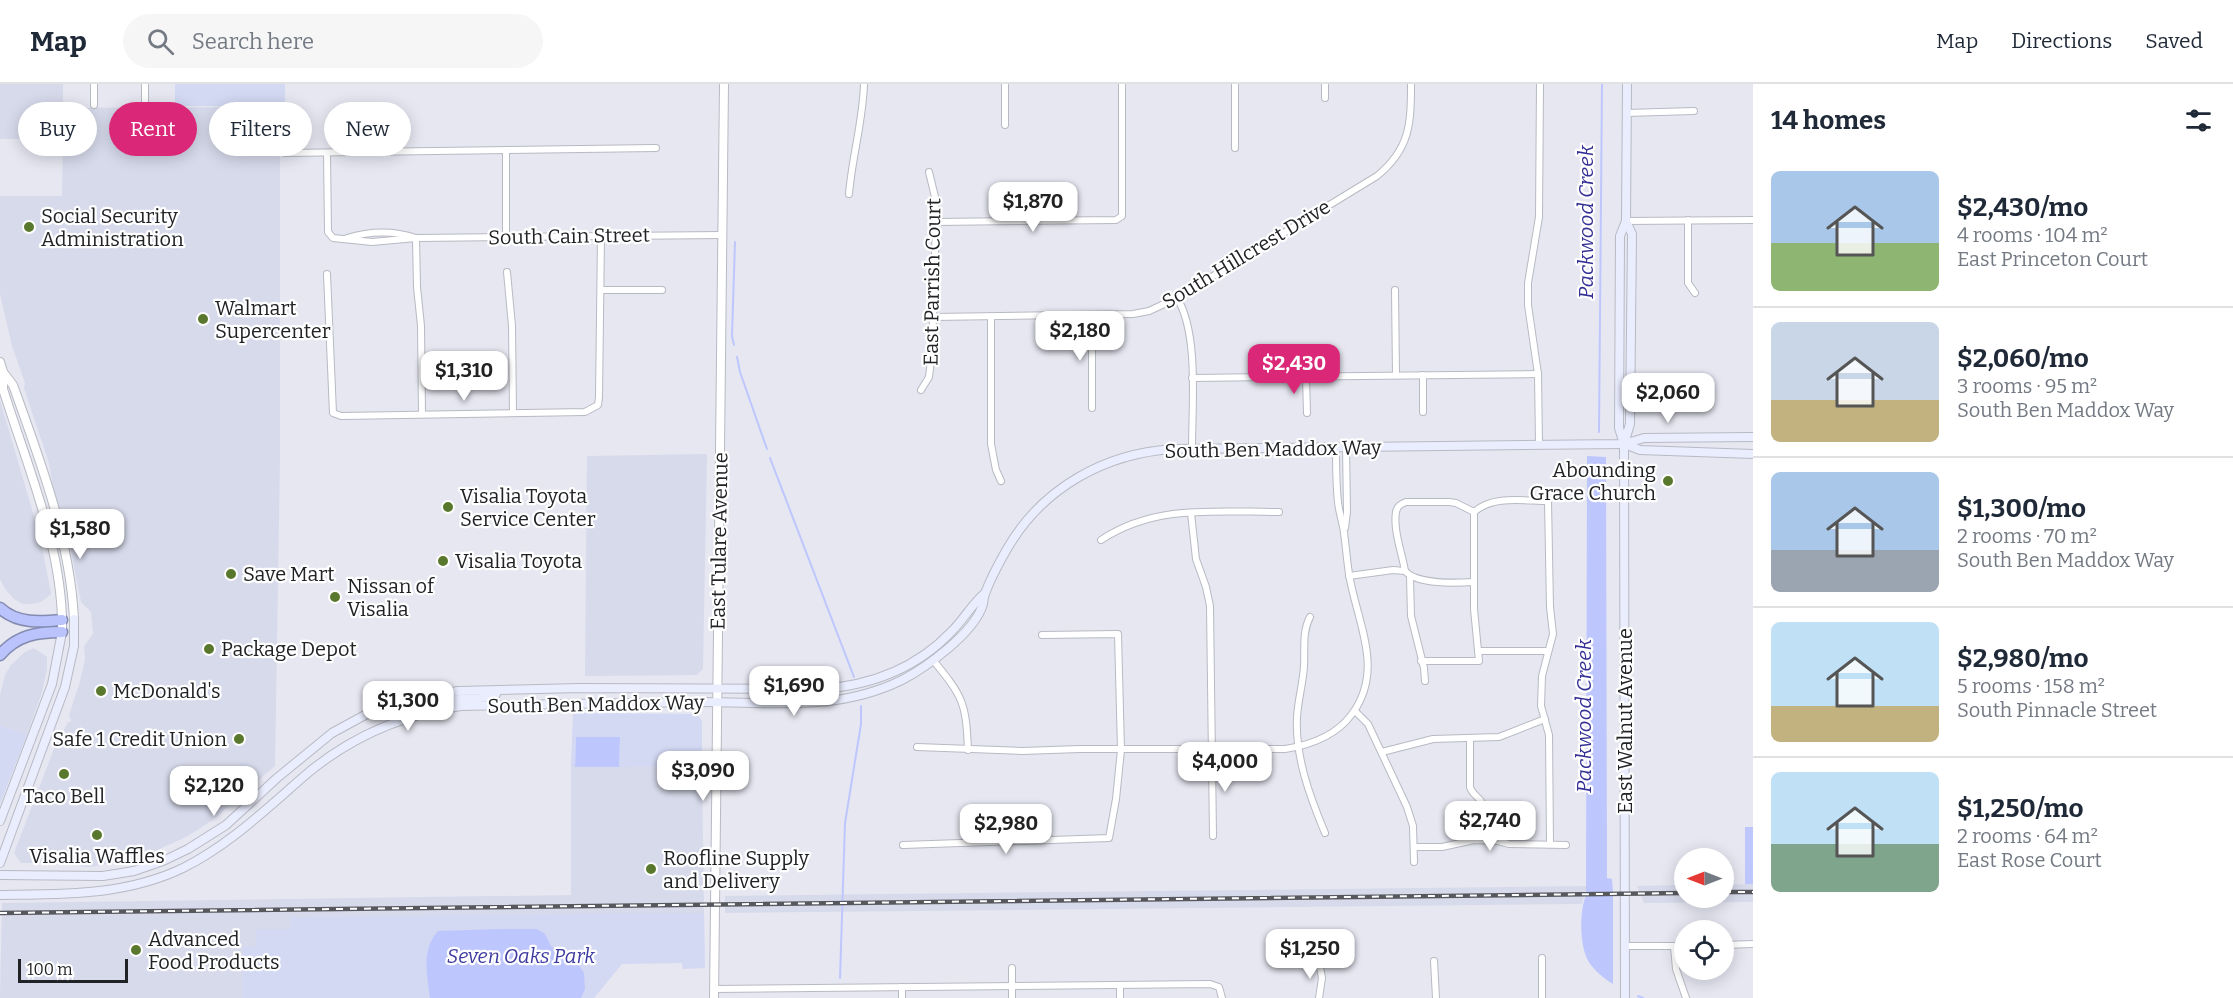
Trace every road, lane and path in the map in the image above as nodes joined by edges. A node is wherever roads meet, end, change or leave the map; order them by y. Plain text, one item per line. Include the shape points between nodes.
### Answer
1 (94, 84) edge
2 (145, 84) edge
3 (724, 84) edge
4 (864, 84) edge
5 (1005, 84) edge
6 (1122, 84) edge
7 (1235, 84) edge
8 (1324, 84) edge
9 (1411, 84) edge
10 (1540, 84) edge
11 (1627, 84) edge
12 (1325, 98) dead end
13 (94, 102) edge
14 (145, 102) edge
15 (1694, 111) dead end
16 (1626, 113) junction
17 (1005, 125) dead end
18 (656, 148) dead end
19 (1236, 148) dead end
20 (506, 150) junction
21 (411, 152) edge
22 (327, 156) edge
23 (929, 172) dead end
24 (849, 194) dead end
25 (1688, 220) junction
26 (1753, 220) edge
27 (1626, 221) junction
28 (936, 222) junction
29 (722, 235) junction
30 (601, 236) junction
31 (506, 237) junction
32 (416, 238) junction
33 (507, 272) dead end
34 (327, 273) dead end
35 (601, 290) junction
36 (662, 290) dead end
37 (1395, 290) dead end
38 (1695, 293) dead end
39 (1177, 298) junction
40 (1092, 315) junction
41 (991, 316) junction
42 (933, 317) junction
43 (0, 362) edge
44 (3, 372) junction
45 (1538, 374) junction
46 (1396, 375) junction
47 (1423, 375) junction
48 (1306, 377) junction
49 (1192, 378) junction
50 (921, 390) dead end
51 (1092, 408) dead end
52 (1423, 412) dead end
53 (513, 413) junction
54 (1307, 413) dead end
55 (422, 414) junction
56 (1753, 437) edge
57 (1624, 444) junction
58 (1539, 445) junction
59 (1336, 447) junction
60 (1346, 447) junction
61 (1192, 448) junction
62 (1753, 454) edge
63 (1001, 481) dead end
64 (1279, 512) dead end
65 (1474, 512) junction
66 (1191, 513) junction
67 (1344, 531) junction
68 (1101, 540) dead end
69 (1405, 571) junction
70 (1349, 576) junction
71 (1410, 577) junction
72 (1474, 582) junction
73 (985, 593) junction
74 (0, 608) edge
75 (1310, 617) dead end
76 (75, 619) joint
77 (62, 626) junction
78 (1042, 635) dead end
79 (1479, 651) junction
80 (1547, 651) junction
81 (0, 655) edge
82 (933, 660) junction
83 (1422, 661) junction
84 (1425, 681) dead end
85 (717, 688) junction
86 (498, 690) junction
87 (717, 702) junction
88 (1355, 711) junction
89 (411, 716) junction
90 (1545, 719) junction
91 (1470, 738) junction
92 (917, 747) dead end
93 (1300, 747) junction
94 (968, 750) junction
95 (1121, 750) junction
96 (1212, 750) junction
97 (1382, 752) junction
98 (0, 821) edge
99 (1325, 833) dead end
100 (1213, 836) dead end
101 (1482, 840) junction
102 (1550, 843) junction
103 (903, 845) dead end
104 (1566, 845) dead end
105 (1414, 847) junction
106 (1414, 862) dead end
107 (0, 863) edge
108 (0, 875) edge
109 (0, 895) edge
110 (1753, 944) edge
111 (1734, 945) edge
112 (1625, 946) junction
113 (1674, 946) edge
114 (1542, 958) dead end
115 (1434, 961) dead end
116 (1319, 962) dead end
117 (1012, 968) dead end
118 (1680, 980) edge
119 (1120, 985) junction
120 (1012, 986) junction
121 (902, 987) junction
122 (714, 994) edge
123 (902, 998) edge
124 (1012, 998) edge
125 (1120, 998) edge
126 (1222, 998) edge
127 (1319, 998) edge
128 (1436, 998) edge
129 (1542, 998) edge
130 (1625, 998) edge
131 (1686, 998) edge

1 - 13 street
2 - 14 street
3 - 29 street, East Tulare Avenue
4 - 24 street
5 - 17 street
6 - 28 street via 1122,216
7 - 19 street
8 - 12 street
9 - 39 street, South Hillcrest Drive via 1407,135 1390,165
10 - 45 street via 1539,217 1528,283
11 - 16 main road, East Walnut Avenue
15 - 16 street
16 - 27 main road, East Walnut Avenue
18 - 20 street
20 - 21 street
20 - 31 street
22 - 32 street, South Cain Street via 330,236 346,239 394,232
23 - 28 street, East Parrish Court via 936,197
25 - 26 street
25 - 27 street
25 - 38 street via 1688,283
27 - 57 main road, East Walnut Avenue via 1632,234 1632,340 1630,424
28 - 42 street, East Parrish Court
29 - 30 street, South Cain Street
29 - 85 street, East Tulare Avenue
30 - 31 street, South Cain Street
30 - 35 street
31 - 32 street, South Cain Street
32 - 55 street
33 - 53 street
34 - 55 street via 333,413
35 - 36 street
35 - 53 street via 598,405 585,412
37 - 46 street
39 - 40 street, South Hillcrest Drive via 1149,311
39 - 49 street via 1191,335
40 - 41 street, South Hillcrest Drive
40 - 51 street
41 - 42 street, South Hillcrest Drive
41 - 63 street via 991,444
42 - 50 street, East Parrish Court via 929,377
43 - 44 street
44 - 76 street via 13,385 58,522
44 - 77 street via 3,389 53,550
45 - 47 street
45 - 58 street
46 - 47 street
46 - 48 street
47 - 52 street
48 - 49 street
48 - 54 street
49 - 61 street
53 - 55 street
56 - 57 main road, South Ben Maddox Way via 1644,438
57 - 58 main road, South Ben Maddox Way
57 - 62 main road, South Ben Maddox Way via 1640,450
57 - 112 main road, East Walnut Avenue
58 - 60 main road, South Ben Maddox Way
59 - 60 main road, South Ben Maddox Way
59 - 61 main road, South Ben Maddox Way
59 - 67 street via 1338,501
60 - 67 street
61 - 73 main road, South Ben Maddox Way via 1127,456 1100,465 1067,484 1023,525
64 - 66 street
65 - 69 street via 1449,502 1400,504 1396,510 1397,529
65 - 72 street
65 - 80 street via 1493,502 1548,501 1553,634
66 - 68 street via 1146,518 1118,528
66 - 96 street via 1196,559 1210,606
67 - 70 street
69 - 70 street
69 - 71 street
70 - 88 street via 1368,667 1365,693
71 - 72 street via 1443,583
71 - 83 street via 1411,616
72 - 79 street
73 - 82 main road, South Ben Maddox Way via 982,608 972,622
73 - 85 main road, South Ben Maddox Way via 933,648 907,666 874,681 819,689
74 - 77 highway via 12,617
75 - 93 street via 1304,627 1304,673 1297,718
76 - 107 main road via 65,687
77 - 81 highway via 26,636
77 - 98 main road via 52,684
78 - 95 street via 1118,634
79 - 80 street
79 - 83 street via 1479,661
80 - 90 street via 1541,706
82 - 87 main road, South Ben Maddox Way via 896,683 844,699 807,704
82 - 94 street via 961,697
83 - 84 street
85 - 86 main road, South Ben Maddox Way
85 - 87 street, East Tulare Avenue
86 - 89 main road via 491,697 420,706
86 - 108 main road, South Ben Maddox Way via 433,695 365,715 332,733 226,825 188,849 142,869 95,877
87 - 89 main road, South Ben Maddox Way via 461,706
87 - 122 street, East Tulare Avenue
88 - 93 street via 1338,730
88 - 97 street via 1368,724
89 - 109 main road, South Ben Maddox Way via 346,746 310,771 245,829 182,868 145,883 98,892
90 - 91 street via 1499,736
90 - 102 street via 1549,735
91 - 97 street via 1433,739
91 - 101 street via 1470,787 1483,806
92 - 94 street
93 - 96 street
93 - 99 street via 1309,795
94 - 95 street
95 - 96 street
95 - 103 street via 1109,838
96 - 100 street
97 - 105 street via 1413,826
101 - 102 street
101 - 105 street
102 - 104 street
105 - 106 street
110 - 111 street
112 - 113 street
112 - 130 main road, East Walnut Avenue
114 - 129 street
115 - 128 street
116 - 127 street
117 - 120 street
118 - 131 street
119 - 120 street
119 - 125 street
119 - 126 street via 1210,984 1219,987
120 - 121 street
120 - 124 street
121 - 122 street
121 - 123 street

